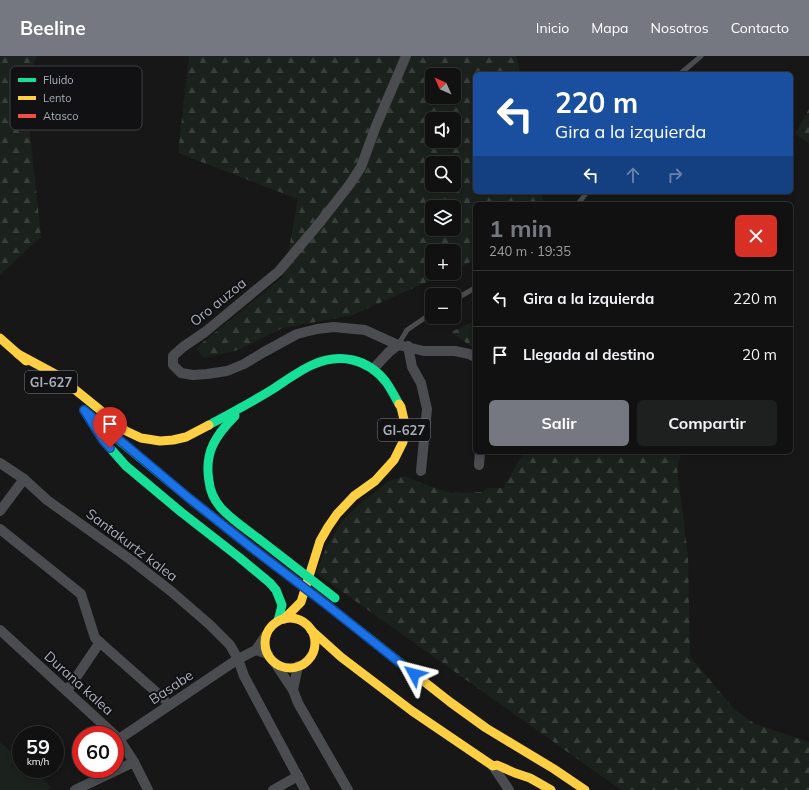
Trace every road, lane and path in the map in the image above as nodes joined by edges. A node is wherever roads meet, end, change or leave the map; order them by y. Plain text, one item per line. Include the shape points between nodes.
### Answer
1 (406, 56) edge
2 (701, 56) edge
3 (682, 72) edge
4 (473, 289) edge
5 (461, 296) edge
6 (425, 318) edge
7 (0, 338) edge
8 (403, 346) junction
9 (18, 354) junction
10 (473, 356) edge
11 (373, 369) junction
12 (48, 380) dead end
13 (250, 403) junction
14 (480, 454) edge
15 (0, 462) edge
16 (479, 465) dead end
17 (421, 472) dead end
18 (24, 479) junction
19 (0, 511) edge
20 (0, 529) edge
21 (284, 572) dead end
22 (296, 581) dead end
23 (338, 600) dead end
24 (301, 602) junction
25 (358, 619) dead end
26 (281, 620) junction
27 (309, 628) junction
28 (0, 630) edge
29 (266, 635) junction
30 (100, 642) junction
31 (256, 650) junction
32 (387, 653) junction
33 (268, 654) junction
34 (319, 654) junction
35 (341, 657) junction
36 (238, 659) junction
37 (275, 664) junction
38 (298, 666) junction
39 (293, 690) junction
40 (68, 691) junction
41 (164, 700) dead end
42 (106, 726) edge
43 (124, 735) edge
44 (124, 746) edge
45 (134, 762) junction
46 (493, 766) junction
47 (298, 776) junction
48 (75, 790) edge
49 (148, 790) edge
50 (273, 790) edge
51 (305, 790) edge
52 (348, 790) edge
53 (509, 790) edge
54 (551, 790) edge
55 (585, 790) edge

1 - 8 street, Oro auzoa via 361,167 350,184 279,271 183,347 173,356 173,365 181,373 193,375 228,371 297,334 316,329 365,330
2 - 3 lane
4 - 5 lane
6 - 8 lane via 407,330
7 - 9 main road, GI-627
8 - 10 street, Oro auzoa via 424,351 455,351
8 - 11 street via 389,352
8 - 17 street via 421,383 427,409
9 - 12 main road, GI-627
9 - 13 main road, GI-627 via 57,375 126,431 141,438 160,441 186,437
11 - 13 main road, GI-627 via 360,362 329,359 312,365
11 - 24 main road, GI-627 via 386,383 400,407 405,424 403,442 394,460 375,480 354,496 328,527 320,541
13 - 23 main road, GI-627, bridge via 224,426 211,447 206,467 211,490 216,501 231,517
14 - 16 street
15 - 18 street, Santakurtz kalea
18 - 19 street
18 - 36 street, Santakurtz kalea via 47,500 172,592 230,645
20 - 30 street via 81,594 95,638
21 - 26 main road, GI-627, bridge via 190,499 81,408 103,440 126,466 270,583 282,605
22 - 32 main road
24 - 26 main road, GI-627
24 - 27 main road
25 - 32 main road
26 - 27 main road via 300,620
26 - 29 main road, GI-627 via 276,622
27 - 34 main road via 314,649
27 - 35 main road
28 - 40 street, Durana kalea
29 - 31 street
29 - 33 main road
30 - 40 street
30 - 41 street
31 - 33 street
31 - 36 street, Basabe
32 - 55 main road via 486,728
33 - 37 main road
34 - 35 main road
34 - 38 main road via 310,656
35 - 46 main road via 412,711
36 - 43 street, Basabe
36 - 47 street, Santakurtz kalea via 244,676
37 - 38 main road via 290,668
37 - 39 street
38 - 39 street
39 - 52 street
40 - 42 street, Durana kalea
44 - 45 street, Durana kalea
45 - 48 street
45 - 49 street, Durana kalea
46 - 53 street
46 - 54 main road via 497,765 530,778
47 - 50 street
47 - 51 street, Santakurtz kalea

